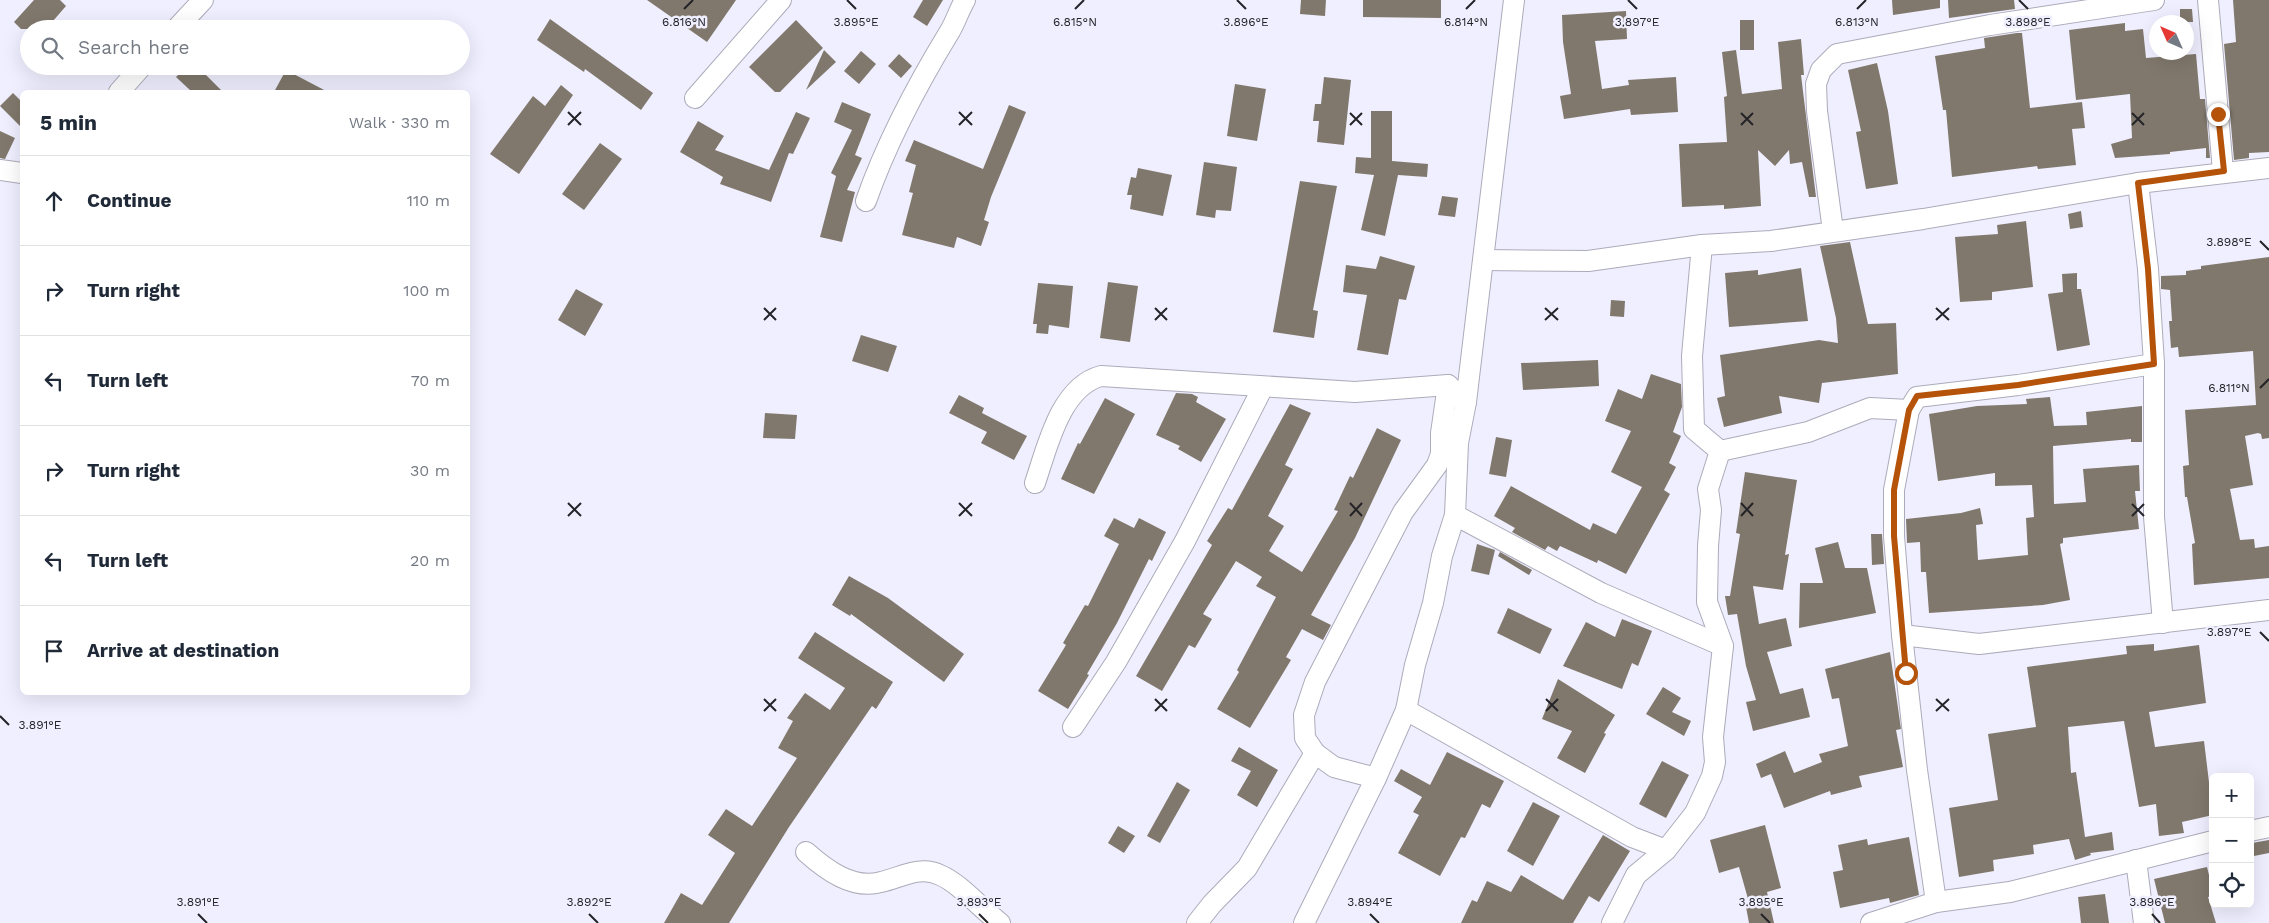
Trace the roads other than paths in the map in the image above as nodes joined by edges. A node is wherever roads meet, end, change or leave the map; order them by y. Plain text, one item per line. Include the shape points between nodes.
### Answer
1 (203, 0) edge
2 (781, 0) edge
3 (965, 0) edge
4 (1514, 0) edge
5 (2154, 0) edge
6 (2208, 0) edge
7 (184, 20) edge
8 (134, 75) edge
9 (121, 90) edge
10 (695, 98) dead end
11 (2269, 168) edge
12 (0, 170) edge
13 (2224, 171) junction
14 (20, 173) edge
15 (2138, 183) junction
16 (866, 201) dead end
17 (1833, 231) junction
18 (1702, 245) junction
19 (1484, 260) junction
20 (2154, 364) junction
21 (1448, 386) junction
22 (1263, 387) junction
23 (1466, 402) junction
24 (1909, 410) junction
25 (1720, 451) junction
26 (1035, 484) dead end
27 (1455, 515) junction
28 (2269, 610) edge
29 (2163, 623) junction
30 (1902, 635) junction
31 (1723, 646) junction
32 (1406, 710) junction
33 (1073, 727) dead end
34 (1315, 753) junction
35 (1376, 778) junction
36 (2269, 827) edge
37 (2254, 830) edge
38 (2209, 842) edge
39 (1666, 850) junction
40 (806, 852) dead end
41 (2136, 860) junction
42 (1936, 902) junction
43 (1000, 923) edge
44 (1197, 923) edge
45 (1304, 923) edge
46 (1612, 923) edge
47 (1871, 923) edge
48 (2144, 923) edge

1 - 7 street
2 - 10 street
3 - 16 street via 912,94
4 - 19 street
5 - 17 street via 1837,54 1821,70 1816,84
6 - 13 street
8 - 9 street
11 - 13 street
12 - 14 street
13 - 15 street
15 - 17 street
15 - 20 street
17 - 18 street via 1771,241
18 - 19 street via 1588,261
18 - 25 street via 1692,356 1694,430
19 - 23 street
20 - 24 street via 2018,385 1917,396
20 - 29 street via 2154,517
21 - 22 street via 1355,392
21 - 23 street
21 - 34 street via 1441,433 1442,454 1403,512 1316,682 1304,715 1305,738
22 - 26 street via 1101,376 1089,379 1060,413
22 - 33 street via 1185,541 1116,662
23 - 27 street via 1458,443
24 - 25 street via 1870,408 1808,432
24 - 30 street via 1894,490 1894,536
25 - 31 street via 1708,489 1711,510 1708,602
27 - 31 street via 1601,593
27 - 32 street via 1442,556
28 - 29 street
29 - 30 street via 1979,644
30 - 42 street
31 - 39 street via 1712,776 1695,812
32 - 35 street
32 - 39 street via 1632,837
34 - 35 street via 1334,767
34 - 44 street via 1247,868
35 - 45 street
36 - 37 street
38 - 41 street
39 - 46 street via 1636,875
40 - 43 street via 848,881 879,883 924,871 940,874
41 - 42 street via 2010,892
41 - 48 street
42 - 47 street

